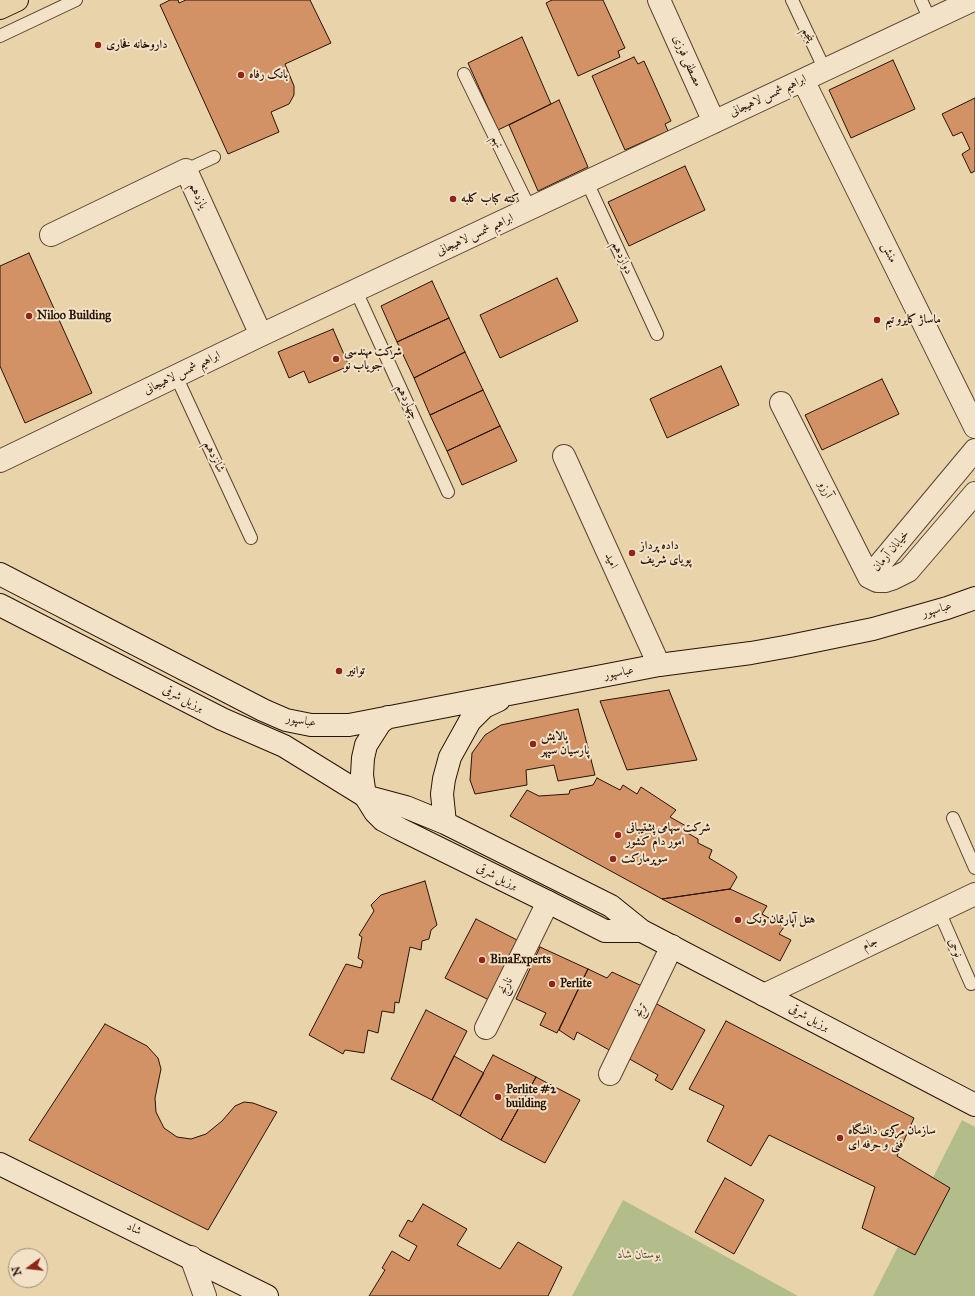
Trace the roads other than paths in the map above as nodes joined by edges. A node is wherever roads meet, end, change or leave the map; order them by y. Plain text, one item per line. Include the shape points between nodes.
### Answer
1 (17, 0) edge
2 (76, 0) edge
3 (659, 0) edge
4 (792, 0) edge
5 (921, 0) edge
6 (973, 0) edge
7 (0, 8) edge
8 (930, 20) junction
9 (0, 36) edge
10 (825, 70) junction
11 (464, 74) dead end
12 (804, 80) junction
13 (714, 122) junction
14 (214, 157) dead end
15 (186, 170) junction
16 (587, 182) junction
17 (530, 209) junction
18 (51, 236) dead end
19 (356, 291) junction
20 (658, 334) dead end
21 (261, 335) junction
22 (176, 376) junction
23 (781, 403) dead end
24 (975, 427) edge
25 (975, 450) edge
26 (564, 456) dead end
27 (0, 461) edge
28 (448, 492) dead end
29 (975, 493) edge
30 (251, 538) dead end
31 (0, 574) edge
32 (869, 577) junction
33 (975, 598) edge
34 (0, 605) edge
35 (659, 665) junction
36 (513, 693) junction
37 (263, 710) junction
38 (388, 717) junction
39 (222, 719) junction
40 (284, 746) junction
41 (365, 796) junction
42 (406, 807) junction
43 (953, 818) dead end
44 (445, 823) junction
45 (400, 830) junction
46 (975, 868) edge
47 (975, 894) edge
48 (548, 902) junction
49 (939, 911) junction
50 (642, 931) junction
51 (672, 946) junction
52 (971, 984) dead end
53 (764, 995) junction
54 (486, 1028) dead end
55 (610, 1074) dead end
56 (975, 1105) edge
57 (0, 1164) edge
58 (190, 1257) junction
59 (205, 1296) edge
60 (267, 1296) edge

1 - 7 main road
2 - 9 lane
3 - 13 street, مصطفی فوزی
4 - 10 lane, پنجم
5 - 8 lane
6 - 8 street, ابراهیم شمس لاهیجانی
8 - 10 street, ابراهیم شمس لاهیجانی
10 - 12 street, ابراهیم شمس لاهیجانی
11 - 17 lane, نهم
12 - 13 street, ابراهیم شمس لاهیجانی
12 - 24 street, منش
13 - 16 street, ابراهیم شمس لاهیجانی
14 - 15 lane
15 - 18 street, یازدهم
15 - 21 street, یازدهم
16 - 17 street, ابراهیم شمس لاهیجانی
16 - 20 lane, دوازدهم
17 - 19 street, ابراهیم شمس لاهیجانی
19 - 21 street, ابراهیم شمس لاهیجانی
19 - 28 lane, چهاردهم
21 - 22 street, ابراهیم شمس لاهیجانی
22 - 27 street, ابراهیم شمس لاهیجانی
22 - 30 lane, شانزدهم
23 - 32 street, آرزو
25 - 32 street, خیابان آرمان
26 - 35 street, امید
29 - 32 street, خیابان آرمان via 908,571 885,581
31 - 37 street
33 - 35 street, عباسپور via 873,629 751,653
34 - 39 street, برزیل شرقی
35 - 36 street, عباسپور
36 - 38 street, عباسپور
36 - 44 street via 484,707 470,721 458,741 444,779 442,794
37 - 38 street, عباسپور via 286,720 311,725 349,725
37 - 39 street
37 - 40 street
38 - 41 street via 380,723 366,745 362,775
39 - 40 street, برزیل شرقی
40 - 41 street, برزیل شرقی
41 - 42 street, برزیل شرقی
41 - 45 street, برزیل شرقی via 383,820
42 - 44 street, برزیل شرقی
42 - 45 street via 399,817
43 - 46 lane
44 - 50 street, برزیل شرقی via 611,906
45 - 48 street, برزیل شرقی
47 - 49 street, جام
48 - 50 street, برزیل شرقی via 605,931
48 - 54 street, نارنج
49 - 52 lane, نوحی
49 - 53 street, جام
50 - 51 street, برزیل شرقی
51 - 53 street, برزیل شرقی
51 - 55 street, ترنج
53 - 56 street, برزیل شرقی
57 - 58 street, شاد
58 - 59 street
58 - 60 street, شاد

